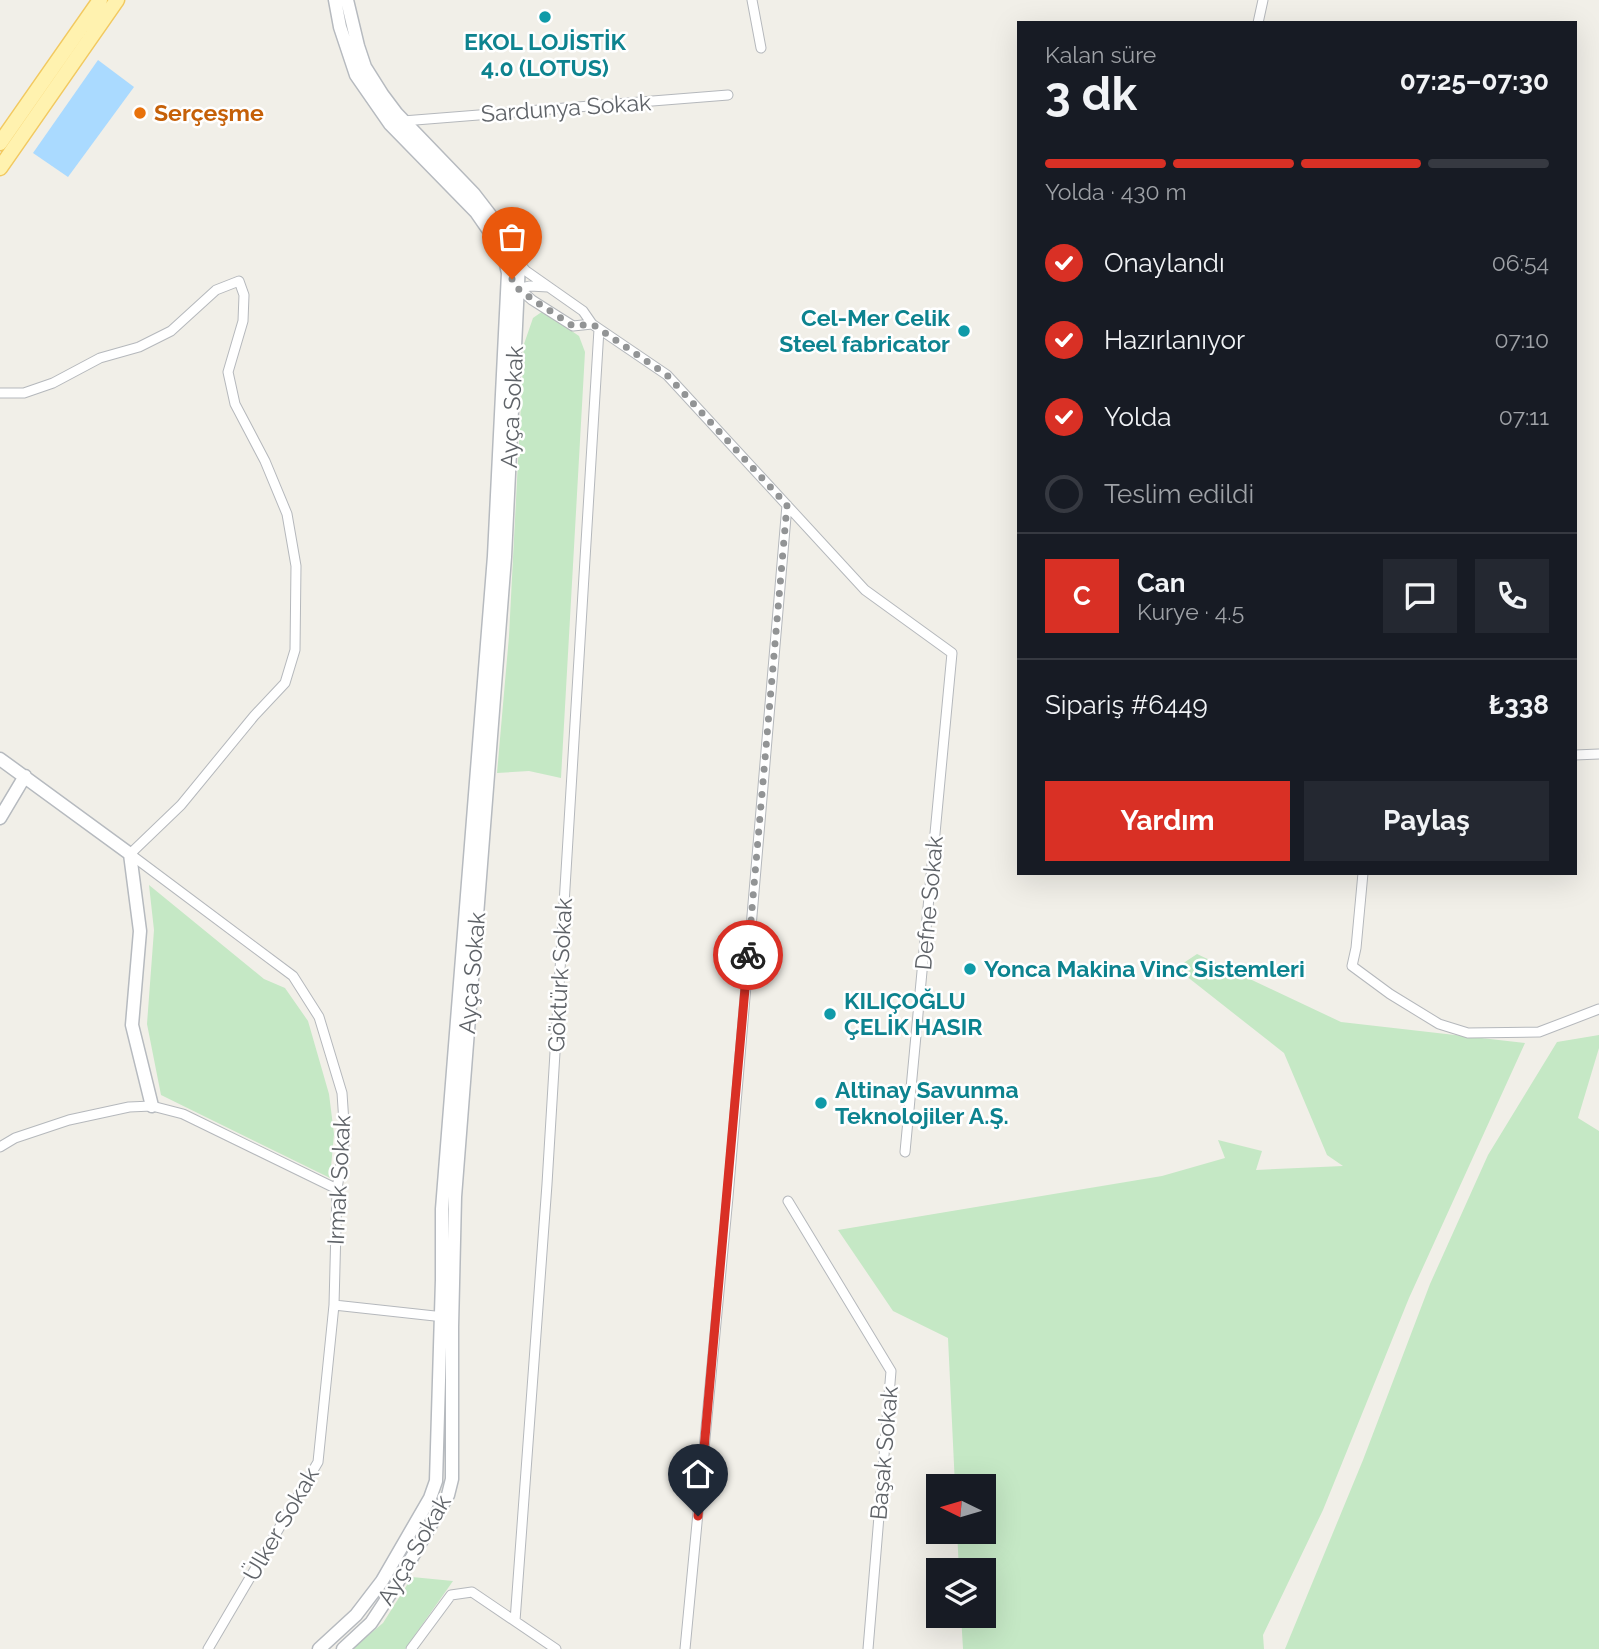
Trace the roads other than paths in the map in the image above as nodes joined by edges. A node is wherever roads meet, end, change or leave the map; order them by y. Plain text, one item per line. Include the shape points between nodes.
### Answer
1 (100, 0) edge
2 (117, 0) edge
3 (335, 0) edge
4 (347, 0) edge
5 (752, 0) edge
6 (1263, 0) edge
7 (1258, 21) edge
8 (761, 48) dead end
9 (728, 95) dead end
10 (381, 102) junction
11 (403, 121) junction
12 (0, 144) edge
13 (0, 169) edge
14 (519, 263) junction
15 (508, 273) junction
16 (550, 287) junction
17 (517, 288) junction
18 (537, 303) junction
19 (512, 312) junction
20 (596, 327) junction
21 (0, 393) edge
22 (787, 505) junction
23 (1599, 754) edge
24 (1577, 755) edge
25 (0, 759) edge
26 (25, 776) junction
27 (0, 818) edge
28 (477, 833) junction
29 (130, 854) junction
30 (1363, 875) edge
31 (1599, 1009) edge
32 (152, 1106) junction
33 (0, 1147) edge
34 (905, 1152) dead end
35 (337, 1189) junction
36 (788, 1201) dead end
37 (334, 1305) junction
38 (447, 1317) junction
39 (515, 1621) junction
40 (208, 1649) edge
41 (319, 1649) edge
42 (343, 1649) edge
43 (411, 1649) edge
44 (556, 1649) edge
45 (685, 1649) edge
46 (868, 1649) edge

1 - 12 main road
2 - 13 main road
3 - 10 street via 356,75
4 - 10 street via 365,67
5 - 8 street
6 - 7 street
9 - 11 street, Sardunya Sokak
10 - 11 street
10 - 15 street, Ayça Sokak via 390,124 476,212 503,251
11 - 14 street via 474,194 511,242
14 - 16 street
14 - 17 street, Ayça Sokak
15 - 17 street
15 - 19 street, Ayça Sokak
16 - 17 street
16 - 20 street via 583,311
17 - 18 street
17 - 19 street, Ayça Sokak
18 - 19 street
18 - 20 street via 573,326
19 - 28 street, Ayça Sokak via 505,556
20 - 22 street via 667,375
20 - 39 street, Göktürk Sokak via 548,1171
21 - 29 street via 34,390 100,358 139,347 171,331 216,290 239,281 243,321 228,372 235,404 287,514 296,566 295,650 285,683 181,805
22 - 34 street, Defne Sokak via 865,590 952,653
22 - 45 street
23 - 24 street
25 - 26 street
26 - 27 street
26 - 29 street
28 - 38 street, Ayça Sokak
28 - 38 street, Ayça Sokak via 442,1209
29 - 32 street via 140,931 132,1025
29 - 35 street, Irmak Sokak via 293,976 319,1017 342,1093 345,1138
30 - 31 street via 1352,966 1439,1024 1468,1033 1539,1032
32 - 33 street via 69,1120
32 - 35 street via 183,1114
35 - 37 street, Irmak Sokak
36 - 46 street, Başak Sokak via 891,1371
37 - 38 street
37 - 40 street, Ülker Sokak via 318,1462
38 - 41 street via 436,1481 430,1498 382,1581 356,1615
38 - 42 street, Ayça Sokak via 452,1479 448,1495 371,1623
39 - 43 street via 472,1592 451,1595
39 - 44 street

